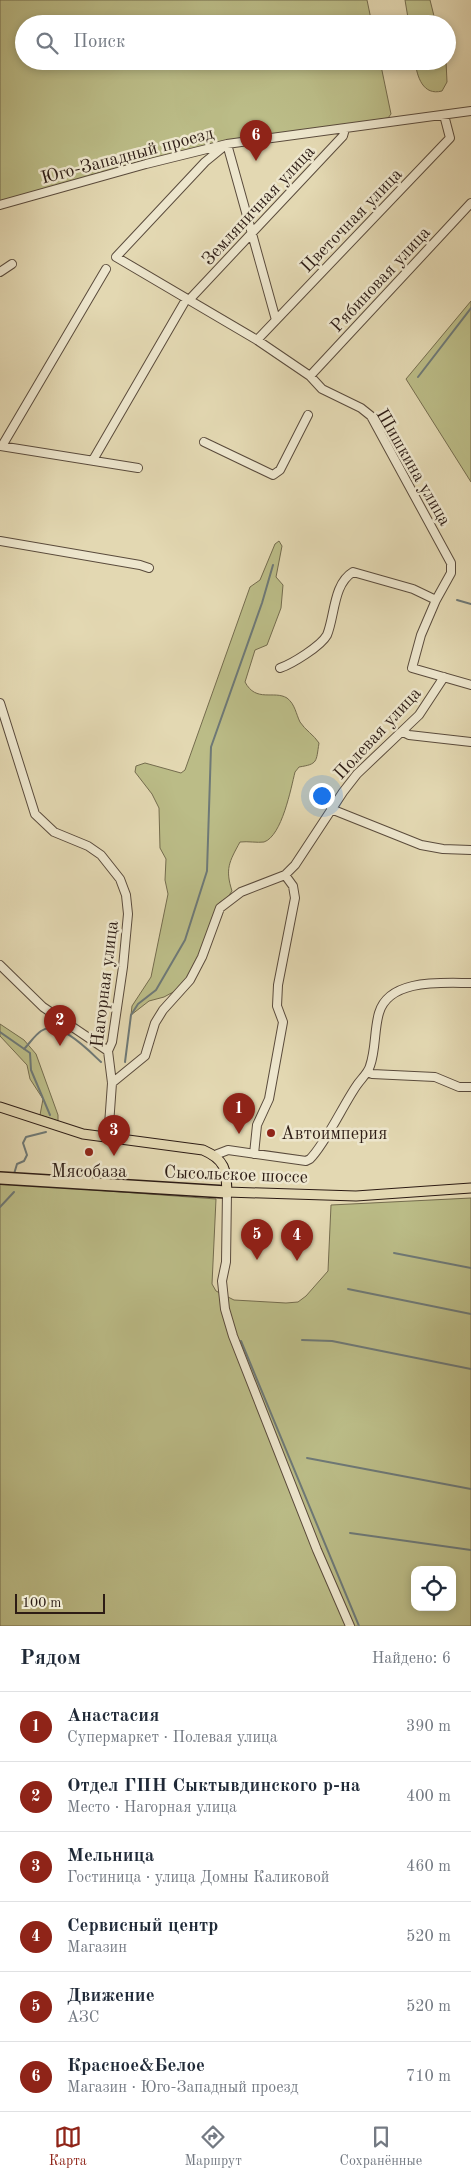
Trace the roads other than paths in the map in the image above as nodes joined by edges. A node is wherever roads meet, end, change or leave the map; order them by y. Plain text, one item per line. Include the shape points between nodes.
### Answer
1 (471, 111) edge
2 (444, 114) junction
3 (345, 128) junction
4 (227, 144) junction
5 (471, 204) edge
6 (0, 205) edge
7 (252, 234) junction
8 (0, 268) edge
9 (106, 269) dead end
10 (0, 272) edge
11 (186, 302) junction
12 (276, 320) junction
13 (257, 340) junction
14 (310, 376) junction
15 (308, 415) dead end
16 (204, 442) dead end
17 (1, 446) edge
18 (93, 460) junction
19 (138, 468) dead end
20 (0, 541) edge
21 (149, 568) dead end
22 (436, 600) junction
23 (280, 668) dead end
24 (444, 677) junction
25 (471, 685) edge
26 (0, 703) edge
27 (403, 732) junction
28 (471, 742) edge
29 (331, 809) junction
30 (471, 850) edge
31 (285, 875) junction
32 (0, 965) edge
33 (471, 983) edge
34 (108, 1051) junction
35 (368, 1072) junction
36 (112, 1083) junction
37 (471, 1087) edge
38 (0, 1107) edge
39 (108, 1139) junction
40 (254, 1154) junction
41 (215, 1155) junction
42 (0, 1178) edge
43 (471, 1188) edge
44 (227, 1192) junction
45 (350, 1626) edge

1 - 2 street, Юго-Западный проезд
2 - 3 street, Юго-Западный проезд
2 - 12 street, Цветочная улица via 450,138
3 - 4 street, Юго-Западный проезд
3 - 7 street, Земляничная улица via 343,136
4 - 6 street, Юго-Западный проезд
4 - 7 street
4 - 11 street, Шишкина улица via 205,162 116,257
5 - 14 street, Рябиновая улица
7 - 11 street, Земляничная улица
7 - 12 street
8 - 10 street via 12,264
9 - 17 street
11 - 13 street, Шишкина улица
11 - 18 street, Земляничная улица
12 - 13 street, Цветочная улица
13 - 14 street, Шишкина улица
14 - 22 street, Шишкина улица via 322,389 371,416 450,563 451,574
15 - 16 street via 280,470 273,475
17 - 18 street
18 - 19 street
20 - 21 street
22 - 23 street via 352,572 346,576 339,592 326,637 292,664
22 - 24 street, Шишкина улица via 412,668
24 - 25 street, Шишкина улица
24 - 27 street, Полевая улица via 433,696
26 - 34 street, Нагорная улица via 35,814 54,832 101,855 120,879 126,895 128,914 123,967
27 - 28 street
27 - 29 street, Полевая улица via 357,774
29 - 30 street via 421,845
29 - 31 street, Полевая улица
31 - 36 street, Полевая улица via 241,892 220,908 202,958 190,980 155,1023 144,1056
31 - 40 street via 293,886 294,898 278,985 277,1006 283,1022 269,1099 257,1125
32 - 34 street via 44,1007
33 - 35 street via 426,983 412,986 388,1000 378,1016
34 - 36 street, Нагорная улица
35 - 37 street via 435,1077 459,1087
35 - 40 street via 342,1106 310,1159
36 - 39 street, Нагорная улица
38 - 39 main road via 61,1128
39 - 41 main road via 203,1150
40 - 41 street via 228,1150
41 - 44 main road via 226,1171
42 - 44 highway, Сысольское шоссе
43 - 44 main road, Сысольское шоссе via 356,1196
44 - 45 street via 226,1262 222,1281 225,1310 317,1550

